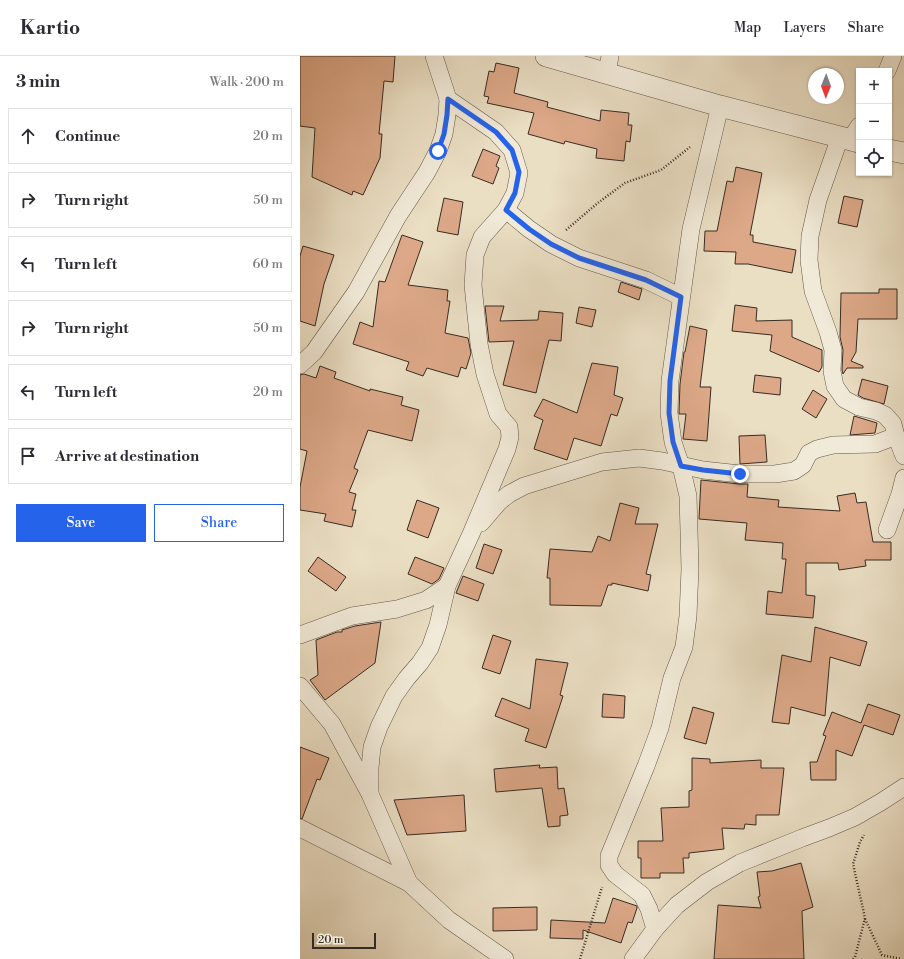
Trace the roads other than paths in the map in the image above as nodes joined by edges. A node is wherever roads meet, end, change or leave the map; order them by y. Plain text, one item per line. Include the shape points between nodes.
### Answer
1 (434, 56) edge
2 (546, 56) edge
3 (893, 56) edge
4 (608, 65) edge
5 (888, 68) edge
6 (448, 99) junction
7 (718, 115) junction
8 (852, 136) edge
9 (892, 151) edge
10 (904, 154) edge
11 (506, 210) junction
12 (681, 297) junction
13 (300, 365) edge
14 (896, 436) junction
15 (904, 456) edge
16 (681, 466) junction
17 (903, 488) edge
18 (887, 530) dead end
19 (471, 534) junction
20 (447, 586) junction
21 (300, 635) edge
22 (300, 686) edge
23 (904, 787) edge
24 (370, 794) junction
25 (300, 828) edge
26 (409, 883) junction
27 (654, 929) junction
28 (505, 959) edge
29 (633, 959) edge

1 - 6 street
2 - 4 street
3 - 5 street
4 - 7 street
6 - 11 street via 496,132 512,150 519,172 515,193
6 - 13 street via 444,134 436,157 398,216 356,292 314,352
7 - 8 street
7 - 12 street via 691,229
8 - 14 street via 818,200 810,236 809,260 813,291 833,350 834,386 844,399 885,415 893,424
9 - 10 street
11 - 12 street via 551,244 579,258 646,280
11 - 19 street via 482,237 475,255 474,285 479,344 485,374 498,414 509,427 510,437
12 - 16 street via 670,381 669,413 673,442
14 - 15 street
14 - 16 street via 875,444 833,445 817,449 794,471 775,474 740,474
16 - 19 street via 638,458 602,462 524,486 499,502
16 - 27 street via 688,496 690,531 688,616 684,647 672,678 660,728 609,856 609,865 615,874 642,895
17 - 18 street
19 - 20 street
20 - 21 street via 426,600 397,609 352,616
20 - 24 street via 430,648 394,696 379,727 372,747
22 - 24 street via 332,724
23 - 27 street via 855,817 740,863 707,882 677,905
24 - 26 street
25 - 26 street
26 - 28 street via 448,920
27 - 29 street

